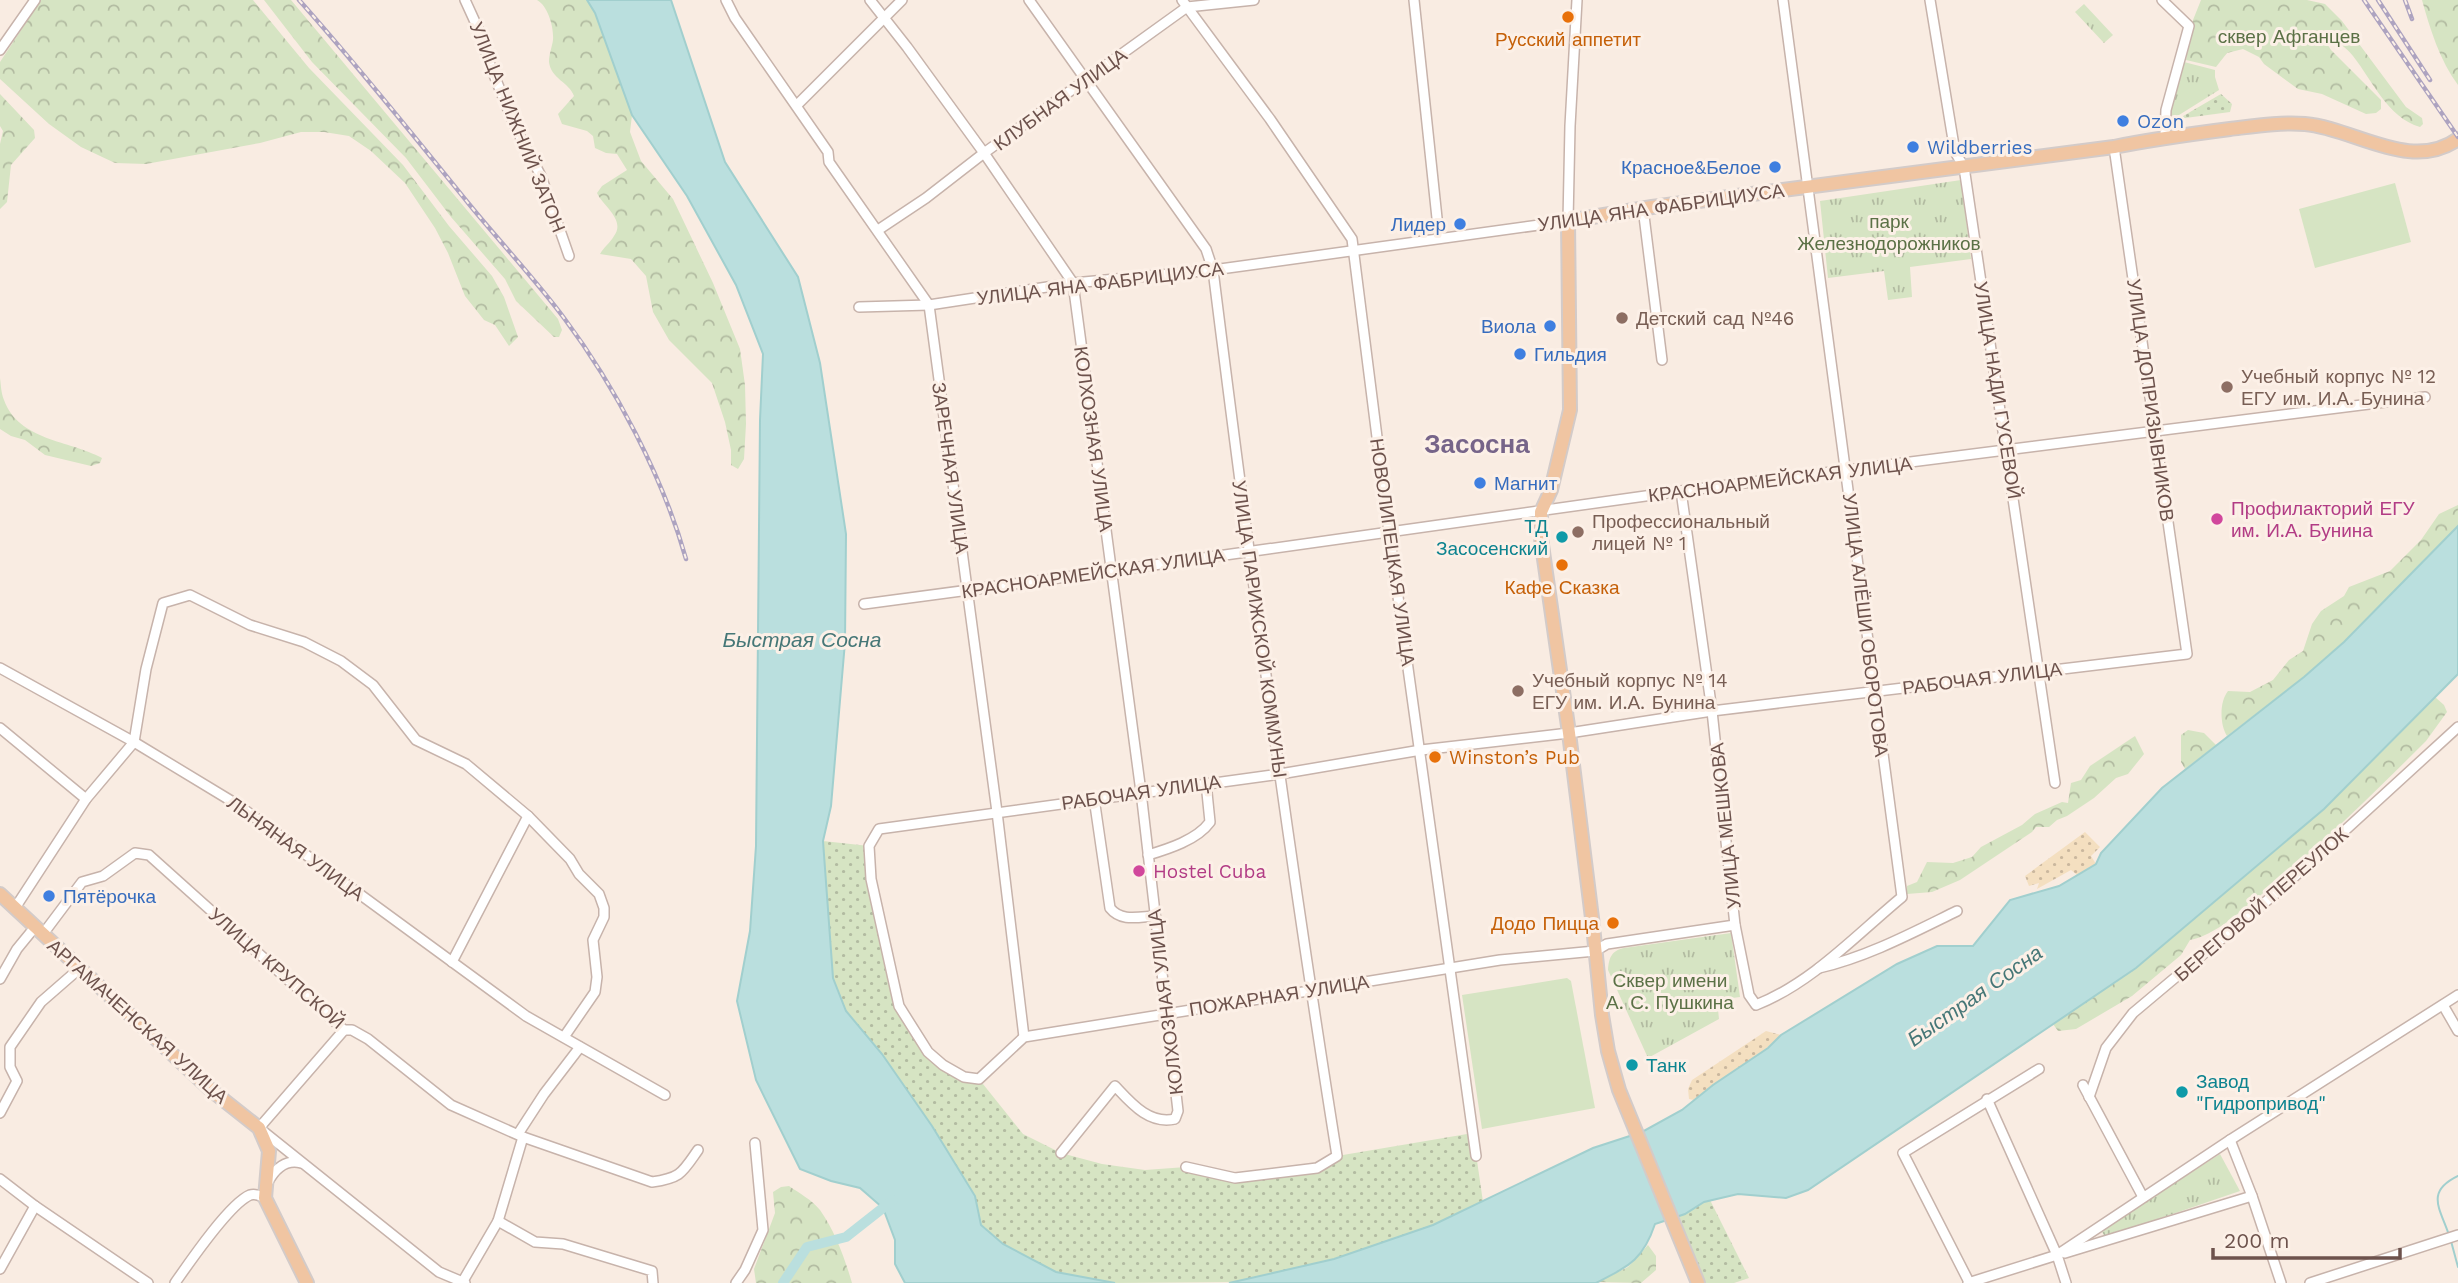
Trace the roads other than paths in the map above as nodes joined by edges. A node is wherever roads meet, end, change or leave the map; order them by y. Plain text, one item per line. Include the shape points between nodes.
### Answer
1 (35, 0) edge
2 (464, 0) edge
3 (726, 0) edge
4 (870, 0) edge
5 (902, 0) edge
6 (1029, 0) edge
7 (1254, 0) edge
8 (1414, 0) edge
9 (1577, 0) edge
10 (1783, 0) edge
11 (1930, 0) edge
12 (2162, 0) edge
13 (1184, 4) edge
14 (884, 19) junction
15 (0, 50) edge
16 (1085, 80) junction
17 (797, 105) junction
18 (2165, 137) junction
19 (2458, 139) edge
20 (2114, 147) junction
21 (984, 153) junction
22 (1964, 167) junction
23 (1807, 187) junction
24 (1643, 208) junction
25 (1568, 221) junction
26 (878, 230) junction
27 (1439, 237) junction
28 (1354, 251) junction
29 (569, 256) dead end
30 (1213, 270) junction
31 (1073, 283) junction
32 (929, 305) junction
33 (859, 307) dead end
34 (1662, 360) dead end
35 (2425, 397) dead end
36 (2155, 430) junction
37 (2007, 449) junction
38 (1846, 470) junction
39 (1681, 491) junction
40 (1541, 512) junction
41 (1389, 532) junction
42 (1248, 551) junction
43 (1111, 571) junction
44 (967, 591) junction
45 (864, 604) dead end
46 (2187, 654) joint
47 (0, 668) edge
48 (2039, 671) junction
49 (1875, 692) junction
50 (1712, 711) junction
51 (2458, 727) edge
52 (0, 728) edge
53 (1569, 733) junction
54 (134, 742) junction
55 (1420, 750) junction
56 (1280, 774) junction
57 (1206, 783) junction
58 (2055, 783) dead end
59 (1141, 792) junction
60 (1094, 798) junction
61 (86, 799) junction
62 (997, 812) junction
63 (528, 816) junction
64 (1148, 855) junction
65 (0, 894) edge
66 (15, 908) junction
67 (1957, 911) dead end
68 (1155, 916) junction
69 (1735, 925) junction
70 (39, 930) junction
71 (1595, 951) junction
72 (452, 962) junction
73 (80, 968) junction
74 (1451, 968) junction
75 (1817, 969) junction
76 (0, 979) edge
77 (1310, 990) junction
78 (2458, 995) edge
79 (2443, 1005) junction
80 (1168, 1014) junction
81 (344, 1030) junction
82 (2458, 1031) edge
83 (564, 1037) junction
84 (1024, 1037) junction
85 (580, 1047) junction
86 (2039, 1069) dead end
87 (2082, 1085) dead end
88 (665, 1095) dead end
89 (2089, 1097) junction
90 (1987, 1099) junction
91 (0, 1113) edge
92 (259, 1129) junction
93 (520, 1135) junction
94 (2230, 1140) junction
95 (755, 1143) dead end
96 (698, 1150) dead end
97 (1061, 1153) dead end
98 (1476, 1156) dead end
99 (303, 1164) junction
100 (1186, 1167) dead end
101 (0, 1179) edge
102 (267, 1183) junction
103 (2252, 1196) junction
104 (2143, 1197) junction
105 (265, 1199) junction
106 (35, 1206) junction
107 (498, 1221) junction
108 (2458, 1235) edge
109 (2057, 1255) junction
110 (0, 1269) edge
111 (464, 1282) edge
112 (148, 1283) edge
113 (175, 1283) edge
114 (307, 1283) edge
115 (653, 1283) edge
116 (736, 1283) edge
117 (1698, 1283) edge
118 (1968, 1283) edge
119 (2066, 1283) edge
120 (2281, 1283) edge
121 (2311, 1283) edge

1 - 15 street
2 - 29 street, УЛИЦА НИЖНИЙ ЗАТОН via 515,127 541,176
3 - 17 street, ЗАРЕЧНАЯ УЛИЦА
4 - 14 street, КОЛХОЗНАЯ УЛИЦА
5 - 14 street
6 - 16 street, УЛИЦА ПАРИЖСКОЙ КОММУНЫ
7 - 13 street, КЛУБНАЯ УЛИЦА
8 - 27 street
9 - 25 street
10 - 23 street, УЛИЦА АЛЁШИ ОБОРОТОВА
11 - 22 street, УЛИЦА НАДИ ГУСЕВОЙ via 1955,152
12 - 18 street via 2189,26 2166,110
13 - 16 street, КЛУБНАЯ УЛИЦА
13 - 28 street, НОВОЛИПЕЦКАЯ УЛИЦА via 1270,119 1352,240
14 - 17 street
14 - 21 street, КОЛХОЗНАЯ УЛИЦА
16 - 21 street, КЛУБНАЯ УЛИЦА
16 - 30 street, УЛИЦА ПАРИЖСКОЙ КОММУНЫ via 1206,249
17 - 26 street, ЗАРЕЧНАЯ УЛИЦА via 828,152 829,162
18 - 19 main road, УЛИЦА ЯНА ФАБРИЦИУСА via 2277,123 2332,129 2412,152 2432,150
18 - 20 main road, УЛИЦА ЯНА ФАБРИЦИУСА
20 - 22 main road, УЛИЦА ЯНА ФАБРИЦИУСА
20 - 36 street, УЛИЦА ДОПРИЗЫВНИКОВ
21 - 26 street, КЛУБНАЯ УЛИЦА
21 - 31 street, КОЛХОЗНАЯ УЛИЦА
22 - 23 main road, УЛИЦА ЯНА ФАБРИЦИУСА
22 - 37 street, УЛИЦА НАДИ ГУСЕВОЙ
23 - 24 main road, УЛИЦА ЯНА ФАБРИЦИУСА
23 - 38 street, УЛИЦА АЛЁШИ ОБОРОТОВА
24 - 25 main road, УЛИЦА ЯНА ФАБРИЦИУСА
24 - 34 street
25 - 27 street, УЛИЦА ЯНА ФАБРИЦИУСА
25 - 40 main road via 1570,410 1551,490
26 - 32 street, ЗАРЕЧНАЯ УЛИЦА
27 - 28 street, УЛИЦА ЯНА ФАБРИЦИУСА
28 - 30 street, УЛИЦА ЯНА ФАБРИЦИУСА
28 - 41 street, НОВОЛИПЕЦКАЯ УЛИЦА
30 - 31 street, УЛИЦА ЯНА ФАБРИЦИУСА
30 - 42 street, УЛИЦА ПАРИЖСКОЙ КОММУНЫ
31 - 32 street, УЛИЦА ЯНА ФАБРИЦИУСА
31 - 43 street, КОЛХОЗНАЯ УЛИЦА
32 - 33 street, УЛИЦА ЯНА ФАБРИЦИУСА
32 - 44 street, ЗАРЕЧНАЯ УЛИЦА
35 - 36 street, КРАСНОАРМЕЙСКАЯ УЛИЦА
36 - 37 street, КРАСНОАРМЕЙСКАЯ УЛИЦА
36 - 46 street, УЛИЦА ДОПРИЗЫВНИКОВ
37 - 38 street, КРАСНОАРМЕЙСКАЯ УЛИЦА
37 - 48 street, УЛИЦА НАДИ ГУСЕВОЙ
38 - 39 street, КРАСНОАРМЕЙСКАЯ УЛИЦА
38 - 49 street, УЛИЦА АЛЁШИ ОБОРОТОВА
39 - 40 street, КРАСНОАРМЕЙСКАЯ УЛИЦА
39 - 50 street, УЛИЦА МЕШКОВА
40 - 41 street, КРАСНОАРМЕЙСКАЯ УЛИЦА
40 - 53 main road
41 - 42 street, КРАСНОАРМЕЙСКАЯ УЛИЦА
41 - 55 street, НОВОЛИПЕЦКАЯ УЛИЦА
42 - 43 street, КРАСНОАРМЕЙСКАЯ УЛИЦА
42 - 56 street, УЛИЦА ПАРИЖСКОЙ КОММУНЫ
43 - 44 street, КРАСНОАРМЕЙСКАЯ УЛИЦА
43 - 59 street, КОЛХОЗНАЯ УЛИЦА
44 - 45 street, КРАСНОАРМЕЙСКАЯ УЛИЦА
44 - 62 street, ЗАРЕЧНАЯ УЛИЦА
46 - 48 street, РАБОЧАЯ УЛИЦА
47 - 54 street, ЛЬНЯНАЯ УЛИЦА
48 - 49 street, РАБОЧАЯ УЛИЦА
48 - 58 street, УЛИЦА НАДИ ГУСЕВОЙ
49 - 50 street, РАБОЧАЯ УЛИЦА
49 - 75 street, УЛИЦА АЛЁШИ ОБОРОТОВА via 1902,897
50 - 53 street, РАБОЧАЯ УЛИЦА
50 - 69 street, УЛИЦА МЕШКОВА
51 - 89 street, БЕРЕГОВОЙ ПЕРЕУЛОК via 2282,888 2133,1013 2106,1048
52 - 61 street
53 - 55 street, РАБОЧАЯ УЛИЦА
53 - 71 main road
54 - 61 street
54 - 63 street via 163,603 190,595 341,661 373,685 416,740 466,764
54 - 72 street, ЛЬНЯНАЯ УЛИЦА via 238,805
55 - 56 street, РАБОЧАЯ УЛИЦА
55 - 74 street, НОВОЛИПЕЦКАЯ УЛИЦА
56 - 57 street, РАБОЧАЯ УЛИЦА
56 - 77 street, УЛИЦА ПАРИЖСКОЙ КОММУНЫ
57 - 59 street, РАБОЧАЯ УЛИЦА
57 - 64 street via 1210,822 1205,829
59 - 60 street, РАБОЧАЯ УЛИЦА
59 - 64 street, КОЛХОЗНАЯ УЛИЦА
60 - 62 street, РАБОЧАЯ УЛИЦА
60 - 68 street via 1110,908 1127,918
61 - 66 street
62 - 84 street, ЗАРЕЧНАЯ УЛИЦА
62 - 84 street, РАБОЧАЯ УЛИЦА via 879,829 869,846 871,878 899,1006 928,1052 964,1077 979,1079
63 - 72 street
63 - 83 street via 599,894 604,908 593,940 595,992
64 - 68 street, КОЛХОЗНАЯ УЛИЦА
65 - 66 main road, АРГАМАЧЕНСКАЯ УЛИЦА
66 - 70 main road, АРГАМАЧЕНСКАЯ УЛИЦА
67 - 75 street via 1840,964
68 - 80 street, КОЛХОЗНАЯ УЛИЦА
69 - 71 street, ПОЖАРНАЯ УЛИЦА via 1607,944
69 - 75 street, УЛИЦА МЕШКОВА via 1749,995 1756,1005 1780,996
70 - 73 main road, АРГАМАЧЕНСКАЯ УЛИЦА
70 - 76 street, УЛИЦА КРУПСКОЙ via 18,949
70 - 81 street, УЛИЦА КРУПСКОЙ via 82,882 103,876 135,853 149,855
71 - 74 street, ПОЖАРНАЯ УЛИЦА
71 - 117 main road via 1608,1051 1619,1090
72 - 83 street, ЛЬНЯНАЯ УЛИЦА via 526,1016
73 - 91 street via 41,1002 10,1047 10,1067 17,1081
73 - 92 main road, АРГАМАЧЕНСКАЯ УЛИЦА
74 - 77 street, ПОЖАРНАЯ УЛИЦА
74 - 98 street, НОВОЛИПЕЦКАЯ УЛИЦА
77 - 80 street, ПОЖАРНАЯ УЛИЦА
77 - 100 street, УЛИЦА ПАРИЖСКОЙ КОММУНЫ via 1337,1156 1317,1168 1234,1178
78 - 79 street
79 - 82 street
79 - 94 street
80 - 84 street, ПОЖАРНАЯ УЛИЦА
80 - 97 street, КОЛХОЗНАЯ УЛИЦА via 1178,1111 1175,1119 1154,1118 1138,1110 1115,1086
81 - 92 street
81 - 93 street, УЛИЦА КРУПСКОЙ via 368,1039 451,1105
83 - 85 street, ЛЬНЯНАЯ УЛИЦА
85 - 88 street, ЛЬНЯНАЯ УЛИЦА
85 - 93 street
86 - 90 street
87 - 89 street
89 - 104 street
90 - 109 street
90 - 118 street via 1903,1153
92 - 99 street
92 - 102 main road, АРГАМАЧЕНСКАЯ УЛИЦА via 269,1151
93 - 96 street, УЛИЦА КРУПСКОЙ via 652,1182 681,1174
93 - 107 street
94 - 103 street
94 - 104 street
95 - 116 street via 762,1230
99 - 102 street via 283,1164
99 - 111 street via 439,1272
101 - 106 street
102 - 105 main road
103 - 109 street
103 - 120 street
104 - 109 street
105 - 113 street via 258,1194 242,1201 211,1232
105 - 114 main road
106 - 110 street
106 - 112 street
107 - 111 street
107 - 115 street via 536,1242 563,1244 652,1271
108 - 121 street
109 - 118 street
109 - 119 street

